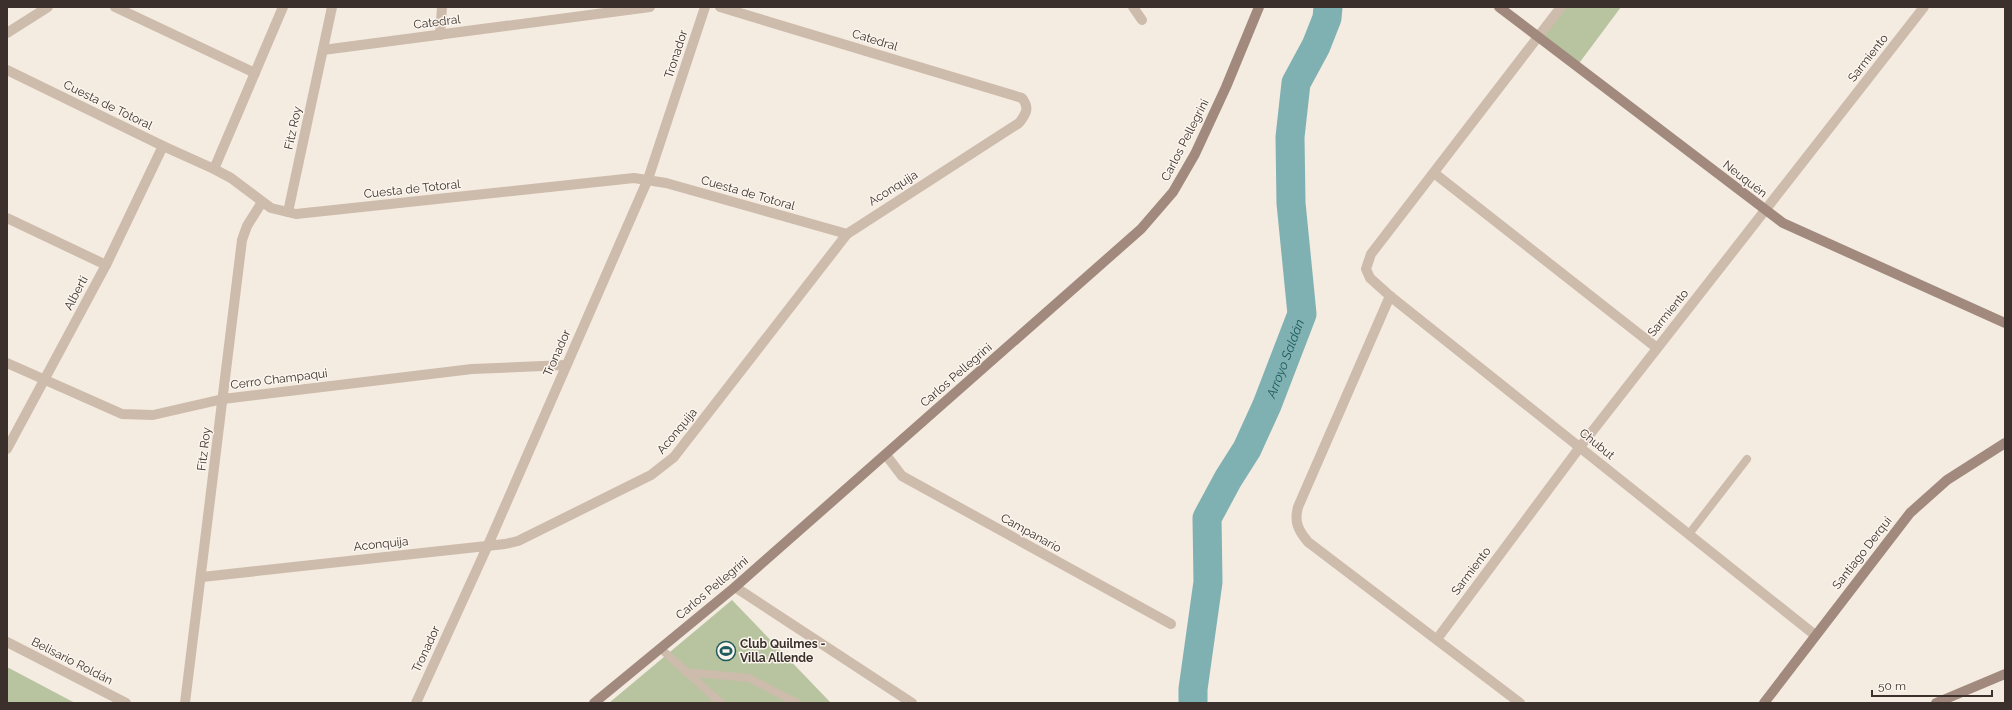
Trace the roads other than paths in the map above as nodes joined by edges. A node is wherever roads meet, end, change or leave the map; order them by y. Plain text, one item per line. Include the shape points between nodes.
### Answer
1 (48, 7) edge
2 (115, 7) edge
3 (283, 7) edge
4 (332, 7) edge
5 (442, 7) edge
6 (650, 7) edge
7 (705, 7) edge
8 (720, 7) edge
9 (1133, 7) edge
10 (1260, 7) edge
11 (1499, 7) edge
12 (1561, 7) edge
13 (1924, 7) edge
14 (1142, 20) dead end
15 (7, 33) edge
16 (440, 35) junction
17 (1539, 37) junction
18 (323, 50) junction
19 (7, 70) edge
20 (255, 72) junction
21 (1022, 98) joint
22 (163, 146) junction
23 (214, 169) junction
24 (1434, 173) junction
25 (648, 179) junction
26 (262, 202) junction
27 (288, 212) junction
28 (1766, 212) junction
29 (7, 218) edge
30 (847, 234) junction
31 (106, 265) junction
32 (1390, 296) junction
33 (2005, 323) edge
34 (1657, 348) junction
35 (7, 363) edge
36 (566, 365) junction
37 (44, 381) junction
38 (223, 399) junction
39 (2005, 443) edge
40 (1580, 447) junction
41 (7, 449) edge
42 (886, 455) junction
43 (1747, 459) dead end
44 (1689, 534) junction
45 (488, 545) junction
46 (202, 577) junction
47 (735, 587) junction
48 (1171, 624) dead end
49 (1815, 636) junction
50 (1437, 639) junction
51 (7, 642) edge
52 (660, 648) junction
53 (686, 672) junction
54 (2005, 674) edge
55 (126, 703) edge
56 (185, 703) edge
57 (416, 703) edge
58 (594, 703) edge
59 (722, 703) edge
60 (798, 703) edge
61 (912, 703) edge
62 (1520, 703) edge
63 (1764, 703) edge
64 (1936, 703) edge

1 - 15 street
2 - 20 street
3 - 20 street
4 - 18 street, Fitz Roy
5 - 16 street
6 - 16 street, Catedral
7 - 25 street, Tronador
8 - 21 street, Catedral
9 - 14 street
10 - 42 main road, Carlos Pellegrini via 1202,140 1184,174 1162,205 1141,229
11 - 17 main road, Neuquén
12 - 17 street
13 - 28 street, Sarmiento
16 - 18 street, Catedral
17 - 24 street
17 - 28 main road, Neuquén
18 - 27 street, Fitz Roy
19 - 22 street, Cuesta de Totoral
20 - 23 street
21 - 30 street, Aconquija via 1027,104 1026,114 1019,123
22 - 23 street, Cuesta de Totoral
22 - 31 street, Alberti
23 - 26 street, Cuesta de Totoral via 231,178
24 - 32 street, Chubut via 1371,254 1366,269 1370,278
24 - 34 street
25 - 27 street, Cuesta de Totoral via 634,178 310,213
25 - 30 street, Cuesta de Totoral
25 - 36 street, Tronador
26 - 27 street, Cuesta de Totoral via 271,208
26 - 38 street, Fitz Roy via 247,226 242,240
28 - 33 main road, Neuquén via 1793,228
28 - 34 street, Sarmiento
29 - 31 street
30 - 45 street, Aconquija via 674,457 651,475 518,541
31 - 37 street, Alberti
32 - 40 street, Chubut
32 - 50 street via 1298,507 1297,527 1308,542
34 - 40 street, Sarmiento
35 - 37 street, Cerro Champaqui
36 - 38 street, Cerro Champaqui via 472,369
36 - 45 street, Tronador
37 - 38 street, Cerro Champaqui via 122,414 138,416
37 - 41 street, Alberti
38 - 46 street, Fitz Roy
39 - 49 main road, Santiago Derqui via 1947,480 1910,513
40 - 44 street, Chubut
40 - 50 street, Sarmiento
42 - 47 main road, Carlos Pellegrini
42 - 48 street, Campanario via 902,476
43 - 44 lane
44 - 49 street, Chubut
45 - 46 street, Aconquija
45 - 57 street, Tronador
46 - 56 street, Fitz Roy
47 - 52 main road, Carlos Pellegrini
47 - 61 street
49 - 63 main road, Santiago Derqui
50 - 62 street
51 - 55 street, Belisario Roldán
52 - 53 lane
52 - 58 main road, Carlos Pellegrini
53 - 59 lane
53 - 60 lane via 749,678
54 - 64 main road

